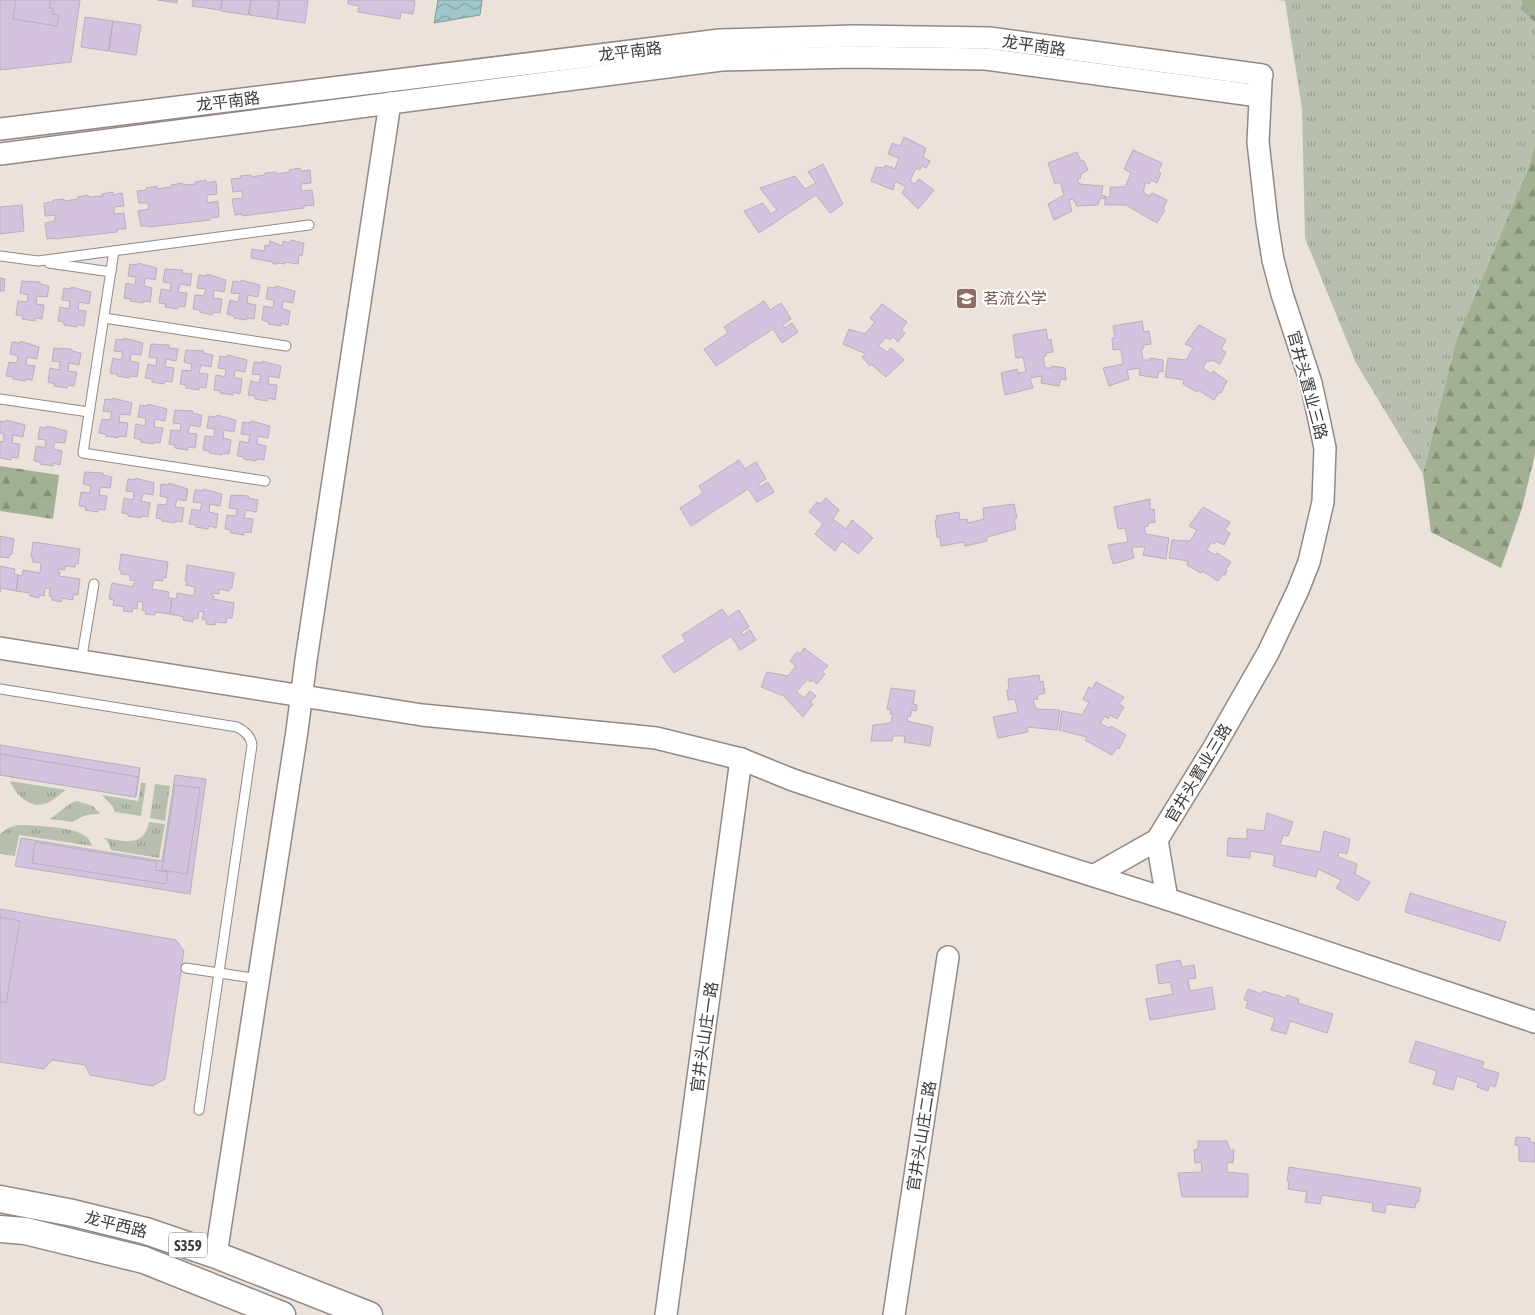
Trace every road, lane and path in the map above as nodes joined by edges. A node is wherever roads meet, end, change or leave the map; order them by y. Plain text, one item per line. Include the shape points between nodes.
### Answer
1 (1261, 77) junction
2 (390, 103) junction
3 (0, 129) edge
4 (0, 154) edge
5 (309, 225) dead end
6 (114, 251) junction
7 (0, 256) edge
8 (38, 261) junction
9 (111, 272) junction
10 (104, 318) junction
11 (286, 346) dead end
12 (0, 399) edge
13 (89, 412) junction
14 (264, 481) dead end
15 (94, 584) dead end
16 (0, 648) edge
17 (81, 662) junction
18 (0, 689) edge
19 (302, 696) junction
20 (742, 760) junction
21 (1157, 840) junction
22 (1095, 875) junction
23 (1168, 899) junction
24 (948, 957) dead end
25 (186, 968) dead end
26 (220, 973) junction
27 (259, 979) junction
28 (1535, 1022) edge
29 (200, 1110) dead end
30 (0, 1199) edge
31 (0, 1228) edge
32 (216, 1255) junction
33 (282, 1315) edge
34 (369, 1315) edge
35 (666, 1315) edge
36 (894, 1315) edge

1 - 2 street, 龙平南路 via 986,59 721,60
1 - 3 street, 龙平南路 via 989,38 854,36 720,40
1 - 21 street, 官井头置业三路 via 1258,142 1267,222 1273,260 1311,383 1325,448 1323,502 1309,562 1268,653
2 - 4 street, 龙平南路
2 - 19 street
5 - 6 lane
6 - 8 lane
6 - 9 lane
7 - 8 lane
8 - 9 lane
9 - 10 lane
10 - 11 lane
10 - 13 lane
12 - 13 lane
13 - 14 lane via 83,453
15 - 17 lane
16 - 17 street
17 - 19 street
18 - 26 lane via 237,727 248,734 252,745
19 - 20 street via 422,715 656,738
19 - 27 street
20 - 22 street via 844,797
20 - 35 street, 官井头山庄一路
21 - 22 street, 官井头置业三路
21 - 23 street
22 - 23 street
23 - 28 street
24 - 36 street, 官井头山庄二路
25 - 26 lane
26 - 27 lane
26 - 29 lane
27 - 32 street
30 - 32 main road, 龙平西路 / S359 via 146,1231
31 - 33 main road, 龙平西路 / S359 via 144,1260
32 - 34 main road, 龙平西路 / S359

